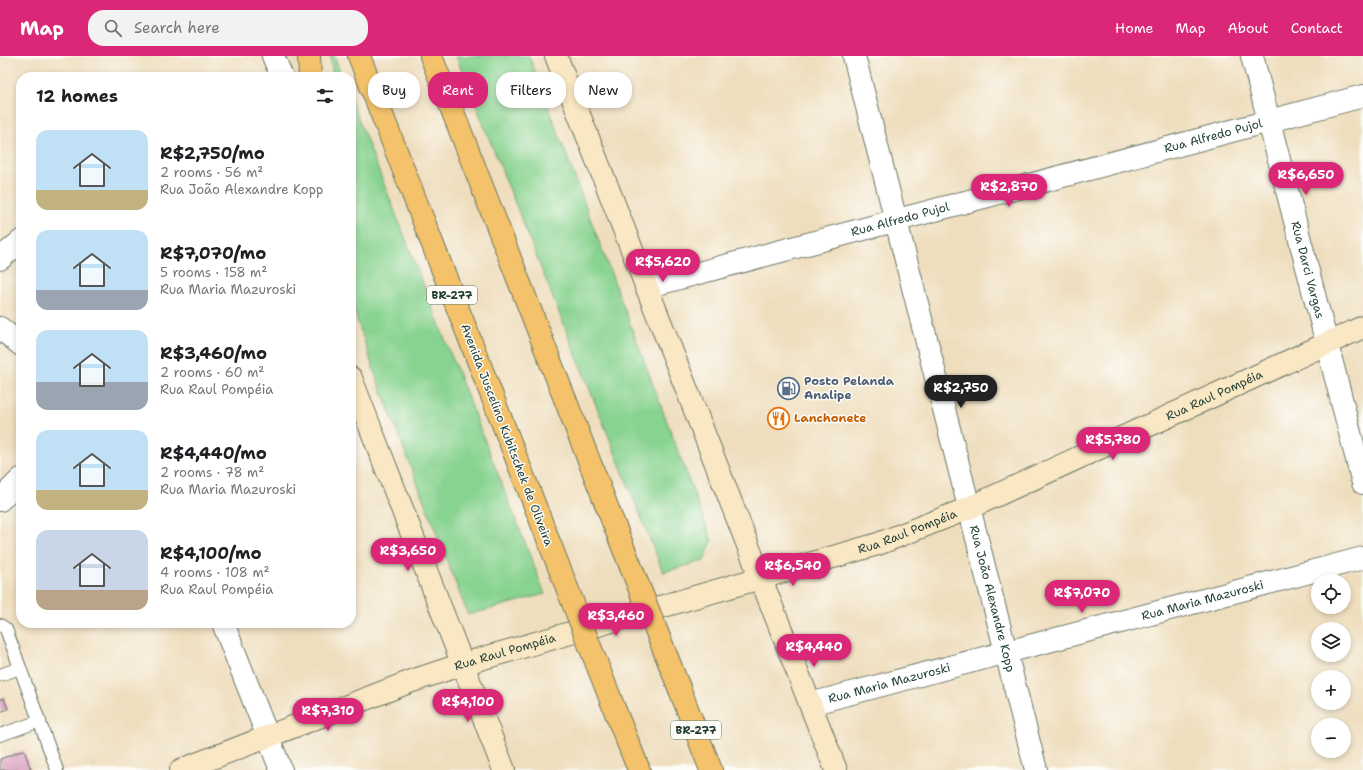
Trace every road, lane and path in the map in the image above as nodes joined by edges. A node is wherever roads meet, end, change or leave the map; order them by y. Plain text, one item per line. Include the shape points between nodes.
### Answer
1 (273, 56) edge
2 (308, 56) edge
3 (359, 56) edge
4 (431, 56) edge
5 (556, 56) edge
6 (854, 56) edge
7 (1252, 56) edge
8 (280, 72) edge
9 (310, 72) edge
10 (1363, 96) edge
11 (1269, 121) junction
12 (896, 220) junction
13 (16, 245) edge
14 (0, 259) edge
15 (646, 287) junction
16 (1363, 327) edge
17 (0, 328) edge
18 (16, 341) edge
19 (1327, 344) junction
20 (356, 391) edge
21 (16, 483) edge
22 (1363, 484) edge
23 (0, 500) edge
24 (969, 508) junction
25 (1363, 558) edge
26 (761, 578) junction
27 (0, 625) edge
28 (225, 628) edge
29 (1006, 652) junction
30 (463, 664) junction
31 (20, 668) junction
32 (0, 675) edge
33 (810, 704) junction
34 (40, 721) junction
35 (0, 735) edge
36 (268, 737) junction
37 (57, 770) edge
38 (181, 770) edge
39 (281, 770) edge
40 (504, 770) edge
41 (639, 770) edge
42 (711, 770) edge
43 (836, 770) edge
44 (1036, 770) edge

1 - 8 street
2 - 9 highway
3 - 41 highway, Avenida Juscelino Kubitschek de Oliveira / BR-277, bridge
4 - 42 highway, BR-277, bridge
5 - 15 main road
6 - 12 street, Rua João Alexandre Kopp
7 - 11 street, Rua Darci Vargas
10 - 11 street, Rua Alfredo Pujol
11 - 12 street, Rua Alfredo Pujol
11 - 19 street, Rua Darci Vargas
12 - 15 street, Rua Alfredo Pujol
12 - 24 street, Rua João Alexandre Kopp via 914,304
13 - 14 street
15 - 26 main road
16 - 19 main road, Rua Raul Pompéia
17 - 18 street
19 - 22 street, Rua Darci Vargas
19 - 24 main road, Rua Raul Pompéia
20 - 30 main road
21 - 23 street
24 - 26 main road, Rua Raul Pompéia via 878,544
24 - 29 street, Rua João Alexandre Kopp
25 - 29 street, Rua Maria Mazuroski
26 - 30 main road, Rua Raul Pompéia
26 - 33 main road
27 - 31 lane via 6,629
28 - 36 street
29 - 33 street, Rua Maria Mazuroski
29 - 44 street, Rua João Alexandre Kopp
30 - 36 main road, Rua Raul Pompéia
30 - 40 main road
31 - 32 lane
31 - 34 lane
33 - 43 main road
34 - 35 lane
34 - 37 lane
36 - 38 main road, Rua Raul Pompéia
36 - 39 street

